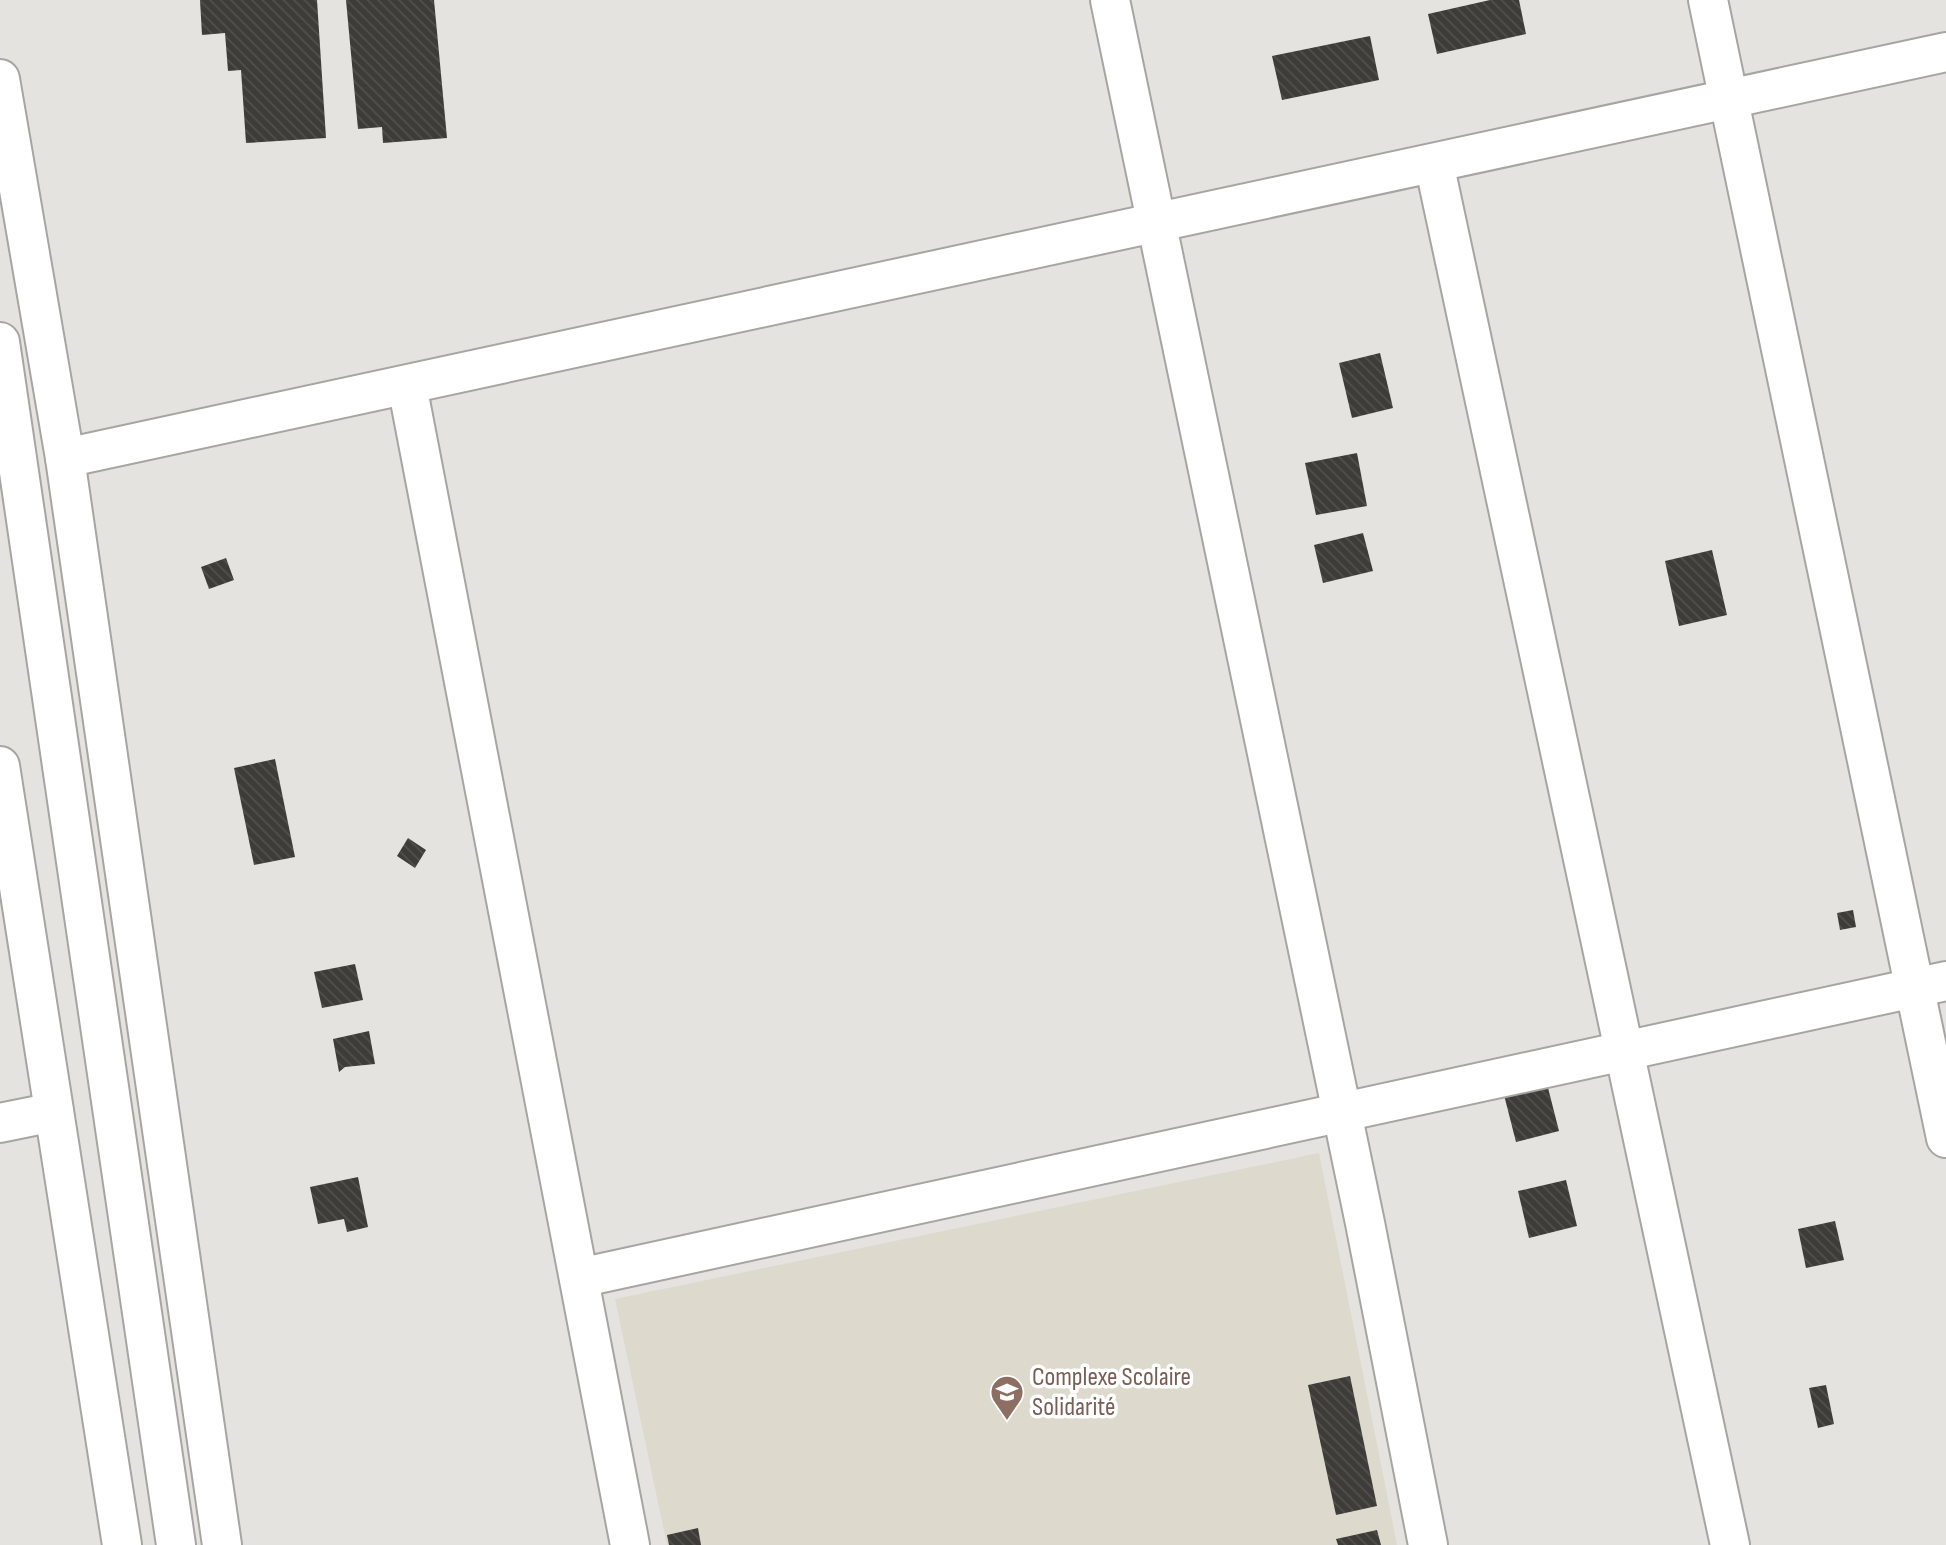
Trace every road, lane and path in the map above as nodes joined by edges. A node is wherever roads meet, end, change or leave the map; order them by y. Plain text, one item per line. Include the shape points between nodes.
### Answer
1 (1110, 0) edge
2 (1707, 0) edge
3 (1946, 52) edge
4 (0, 79) edge
5 (1728, 99) junction
6 (6, 157) edge
7 (1434, 163) junction
8 (1158, 222) junction
9 (0, 342) edge
10 (407, 385) junction
11 (65, 458) junction
12 (17, 465) junction
13 (0, 766) edge
14 (1930, 985) edge
15 (1624, 1051) junction
16 (54, 1112) junction
17 (1342, 1112) junction
18 (0, 1123) edge
19 (1946, 1138) edge
20 (579, 1278) junction
21 (122, 1545) edge
22 (176, 1545) edge
23 (222, 1545) edge
24 (630, 1545) edge
25 (1428, 1545) edge
26 (1730, 1545) edge

1 - 8 street
2 - 5 street
3 - 5 street
4 - 6 street
5 - 7 street
5 - 14 street
6 - 11 street
7 - 8 street
7 - 15 street
8 - 10 street
8 - 17 street
9 - 12 street
10 - 11 street
10 - 20 street
11 - 12 street
11 - 23 street
12 - 22 street
13 - 16 street
14 - 15 street
14 - 19 street
15 - 17 street
15 - 26 street
16 - 18 street
16 - 21 street
17 - 20 street
17 - 25 street
20 - 24 street

